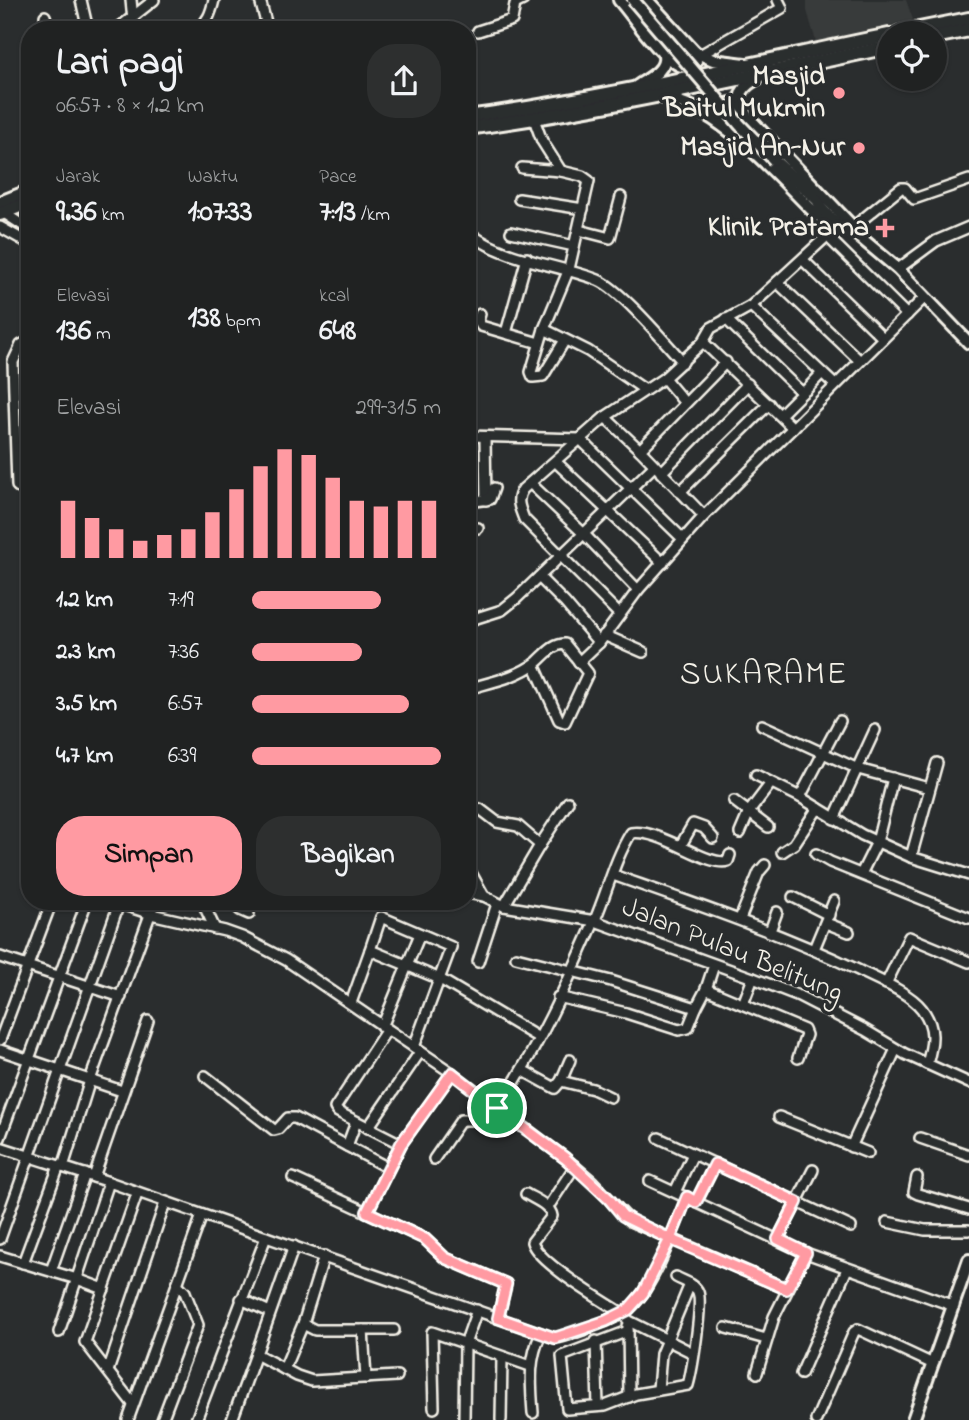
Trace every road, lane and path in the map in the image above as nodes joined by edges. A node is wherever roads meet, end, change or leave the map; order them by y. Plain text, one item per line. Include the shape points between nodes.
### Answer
1 (81, 0) edge
2 (131, 0) edge
3 (154, 0) edge
4 (214, 0) edge
5 (260, 0) edge
6 (619, 0) edge
7 (633, 0) edge
8 (648, 0) edge
9 (778, 0) edge
10 (517, 1) edge
11 (46, 16) dead end
12 (132, 16) junction
13 (969, 19) edge
14 (47, 21) edge
15 (86, 21) edge
16 (126, 21) edge
17 (133, 21) edge
18 (208, 21) edge
19 (266, 21) edge
20 (947, 23) edge
21 (969, 30) edge
22 (478, 31) dead end
23 (947, 34) edge
24 (877, 38) edge
25 (877, 49) edge
26 (698, 54) junction
27 (664, 55) junction
28 (748, 65) junction
29 (768, 72) junction
30 (633, 89) junction
31 (651, 96) junction
32 (745, 114) junction
33 (476, 116) edge
34 (534, 119) junction
35 (476, 127) edge
36 (726, 128) junction
37 (522, 168) dead end
38 (561, 171) junction
39 (969, 180) edge
40 (21, 197) edge
41 (621, 197) dead end
42 (519, 199) dead end
43 (817, 200) junction
44 (21, 204) edge
45 (583, 209) junction
46 (1, 210) edge
47 (21, 224) edge
48 (0, 227) edge
49 (969, 227) edge
50 (579, 230) junction
51 (835, 230) junction
52 (854, 231) junction
53 (511, 232) dead end
54 (476, 237) edge
55 (21, 239) edge
56 (575, 246) junction
57 (527, 258) junction
58 (803, 260) junction
59 (898, 269) junction
60 (569, 270) junction
61 (777, 282) junction
62 (924, 298) junction
63 (751, 306) junction
64 (480, 314) dead end
65 (907, 315) junction
66 (726, 318) junction
67 (544, 329) junction
68 (506, 333) junction
69 (883, 338) junction
70 (565, 340) junction
71 (703, 342) junction
72 (540, 343) junction
73 (969, 343) edge
74 (21, 345) edge
75 (860, 361) junction
76 (683, 362) junction
77 (726, 362) junction
78 (822, 373) junction
79 (664, 378) junction
80 (748, 384) junction
81 (835, 385) junction
82 (645, 390) junction
83 (803, 392) junction
84 (685, 403) junction
85 (769, 404) junction
86 (780, 415) junction
87 (605, 417) junction
88 (793, 428) junction
89 (476, 437) edge
90 (485, 438) junction
91 (579, 439) junction
92 (18, 447) joint
93 (640, 450) junction
94 (556, 463) junction
95 (657, 469) junction
96 (530, 483) junction
97 (21, 488) edge
98 (494, 488) dead end
99 (631, 488) junction
100 (680, 492) junction
101 (486, 500) junction
102 (476, 501) edge
103 (608, 512) junction
104 (704, 516) junction
105 (584, 534) junction
106 (683, 539) junction
107 (561, 556) junction
108 (663, 563) junction
109 (539, 577) junction
110 (638, 590) junction
111 (619, 614) junction
112 (476, 618) edge
113 (601, 639) junction
114 (643, 652) dead end
115 (579, 662) junction
116 (534, 664) junction
117 (476, 687) edge
118 (839, 721) dead end
119 (762, 725) dead end
120 (875, 730) dead end
121 (823, 755) junction
122 (937, 763) dead end
123 (858, 769) junction
124 (756, 775) dead end
125 (893, 778) junction
126 (771, 783) junction
127 (929, 788) junction
128 (800, 797) junction
129 (734, 801) dead end
130 (568, 802) dead end
131 (476, 808) edge
132 (818, 808) junction
133 (749, 812) junction
134 (834, 819) junction
135 (768, 827) dead end
136 (740, 833) dead end
137 (713, 838) dead end
138 (877, 842) junction
139 (540, 845) junction
140 (681, 845) junction
141 (782, 852) dead end
142 (816, 853) dead end
143 (730, 855) dead end
144 (911, 857) junction
145 (765, 865) dead end
146 (861, 874) junction
147 (612, 875) junction
148 (969, 875) edge
149 (476, 882) edge
150 (476, 895) edge
151 (484, 896) junction
152 (793, 897) dead end
153 (834, 901) dead end
154 (501, 905) junction
155 (49, 910) edge
156 (84, 910) edge
157 (114, 910) edge
158 (140, 910) edge
159 (152, 910) edge
160 (206, 910) edge
161 (240, 910) edge
162 (777, 912) dead end
163 (151, 914) junction
164 (249, 914) dead end
165 (969, 918) edge
166 (740, 919) junction
167 (828, 919) junction
168 (594, 921) junction
169 (215, 929) junction
170 (770, 931) junction
171 (849, 932) dead end
172 (420, 934) junction
173 (814, 949) junction
174 (369, 950) junction
175 (0, 957) edge
176 (516, 957) dead end
177 (478, 962) dead end
178 (969, 962) edge
179 (408, 965) junction
180 (714, 965) junction
181 (27, 966) junction
182 (571, 971) junction
183 (59, 976) junction
184 (753, 978) junction
185 (440, 979) junction
186 (886, 984) junction
187 (88, 986) junction
188 (706, 989) junction
189 (121, 997) junction
190 (558, 997) junction
191 (351, 1003) junction
192 (743, 1003) junction
193 (695, 1009) junction
194 (148, 1021) dead end
195 (384, 1029) junction
196 (539, 1038) junction
197 (0, 1040) edge
198 (0, 1049) edge
199 (896, 1049) junction
200 (417, 1050) junction
201 (798, 1058) dead end
202 (28, 1059) junction
203 (570, 1060) dead end
204 (927, 1064) junction
205 (58, 1069) junction
206 (522, 1070) junction
207 (452, 1073) junction
208 (205, 1076) dead end
209 (90, 1080) junction
210 (561, 1081) junction
211 (969, 1083) edge
212 (122, 1091) junction
213 (610, 1097) dead end
214 (488, 1101) junction
215 (497, 1108) junction
216 (779, 1117) dead end
217 (356, 1122) junction
218 (368, 1128) junction
219 (0, 1138) edge
220 (659, 1138) dead end
221 (920, 1138) dead end
222 (401, 1144) junction
223 (347, 1146) junction
224 (0, 1147) edge
225 (852, 1147) junction
226 (868, 1153) dead end
227 (693, 1154) junction
228 (969, 1155) edge
229 (29, 1156) junction
230 (434, 1159) dead end
231 (715, 1164) junction
232 (61, 1166) junction
233 (575, 1166) junction
234 (388, 1168) junction
235 (813, 1170) dead end
236 (89, 1175) junction
237 (916, 1177) dead end
238 (293, 1178) dead end
239 (650, 1181) dead end
240 (109, 1182) junction
241 (675, 1192) junction
242 (137, 1194) junction
243 (526, 1194) dead end
244 (687, 1197) junction
245 (696, 1202) junction
246 (797, 1202) junction
247 (165, 1203) junction
248 (548, 1207) junction
249 (969, 1209) edge
250 (367, 1212) junction
251 (202, 1215) junction
252 (887, 1222) dead end
253 (851, 1227) dead end
254 (969, 1230) edge
255 (266, 1237) junction
256 (0, 1239) edge
257 (670, 1239) junction
258 (778, 1239) junction
259 (294, 1247) junction
260 (806, 1253) junction
261 (0, 1256) edge
262 (324, 1256) junction
263 (969, 1262) edge
264 (23, 1263) junction
265 (846, 1269) junction
266 (51, 1271) junction
267 (676, 1277) dead end
268 (76, 1279) junction
269 (177, 1284) junction
270 (690, 1284) junction
271 (104, 1289) junction
272 (787, 1289) junction
273 (241, 1299) junction
274 (954, 1306) junction
275 (477, 1310) junction
276 (270, 1312) junction
277 (622, 1313) junction
278 (498, 1318) junction
279 (303, 1324) junction
280 (628, 1326) junction
281 (726, 1328) dead end
282 (394, 1329) dead end
283 (363, 1330) junction
284 (59, 1332) dead end
285 (541, 1334) junction
286 (766, 1339) junction
287 (667, 1340) junction
288 (596, 1341) junction
289 (465, 1344) junction
290 (693, 1353) junction
291 (256, 1354) junction
292 (502, 1357) junction
293 (933, 1364) junction
294 (530, 1366) junction
295 (284, 1369) junction
296 (108, 1371) junction
297 (757, 1373) dead end
298 (801, 1374) dead end
299 (397, 1376) dead end
300 (366, 1378) junction
301 (658, 1389) junction
302 (629, 1396) junction
303 (133, 1404) junction
304 (598, 1406) junction
305 (434, 1408) dead end
306 (533, 1413) dead end
307 (128, 1420) edge
308 (162, 1420) edge
309 (196, 1420) edge
310 (232, 1420) edge
311 (464, 1420) edge
312 (501, 1420) edge
313 (816, 1420) edge
314 (912, 1420) edge

1 - 15 street
2 - 12 street
3 - 12 street
4 - 18 street
5 - 19 street
6 - 27 main road
7 - 43 main road, bridge via 732,115
8 - 26 main road
9 - 26 street via 782,8
10 - 22 street via 512,20
11 - 14 street
12 - 16 street
12 - 17 street
13 - 20 highway
21 - 23 highway
24 - 28 highway
25 - 29 highway
26 - 27 main road via 687,68
26 - 28 main road
27 - 30 main road via 662,68
28 - 30 highway
29 - 31 highway
29 - 32 main road via 741,92
30 - 33 highway
31 - 34 highway
31 - 36 main road via 680,102
32 - 36 main road via 733,104 723,105 720,111
32 - 52 main road
34 - 35 highway
34 - 38 street
36 - 51 main road
37 - 38 street
38 - 45 street via 588,179
39 - 52 street via 914,199 901,188
40 - 46 highway
41 - 50 street via 610,238
42 - 45 street
43 - 51 main road
43 - 52 main road
44 - 46 highway
45 - 50 street
46 - 47 street
48 - 55 street
49 - 59 street via 936,241
50 - 56 street
51 - 52 main road
51 - 58 street
51 - 65 street
52 - 59 main road
53 - 56 street
54 - 57 street
56 - 60 street
57 - 60 street
57 - 68 street
58 - 61 street
58 - 69 street
59 - 62 main road
60 - 67 street
60 - 76 street via 612,290
61 - 63 street
61 - 75 street
62 - 65 street
62 - 73 main road
63 - 66 street
63 - 78 street
64 - 68 street via 481,326
65 - 69 street
66 - 71 street via 711,328
66 - 83 street
67 - 70 street
67 - 72 street
68 - 72 street
69 - 75 street
70 - 72 street via 540,378 531,372
70 - 82 street
71 - 76 street
71 - 77 street
74 - 92 street via 13,362
75 - 81 street
76 - 79 street
77 - 80 street
77 - 84 street
78 - 81 street
78 - 83 street
79 - 82 street
79 - 84 street
80 - 85 street
80 - 95 street
81 - 88 street
82 - 87 street
83 - 86 street
84 - 93 street
85 - 86 street
85 - 100 street
86 - 88 street
87 - 91 street
87 - 93 street
88 - 104 street
89 - 90 street
90 - 91 street
90 - 101 street
91 - 94 street
91 - 99 street
92 - 97 street
93 - 95 street
94 - 96 street
94 - 103 street
95 - 99 street
95 - 100 street
96 - 105 street
96 - 107 street via 519,495 524,519
98 - 101 street
99 - 103 street
99 - 106 street
100 - 104 street
101 - 102 street
103 - 105 street
103 - 108 street
104 - 106 street
105 - 107 street
105 - 110 street
106 - 108 street
107 - 109 street
107 - 111 street
108 - 110 street
109 - 112 street via 502,610
109 - 113 street
110 - 111 street
111 - 113 street
113 - 114 street
113 - 115 street
115 - 116 street via 562,643
115 - 116 street via 588,676 563,722
116 - 117 street via 503,680
118 - 121 street
119 - 121 street
120 - 123 street
121 - 123 street
121 - 128 street
122 - 127 street
123 - 125 street
123 - 134 street
124 - 126 street
125 - 127 street
125 - 138 street
126 - 128 street
126 - 133 street
127 - 144 street
128 - 132 street
129 - 133 street
130 - 139 street
131 - 139 street via 497,822 518,826
132 - 134 street
132 - 141 street via 794,844
133 - 135 street
133 - 136 street
134 - 138 street
137 - 140 street via 693,824
138 - 144 street
138 - 146 street
139 - 154 street
140 - 143 street via 719,863
140 - 147 street via 631,833
142 - 146 street
144 - 148 street
145 - 166 street
146 - 165 street
147 - 166 street
147 - 168 street
149 - 151 street
150 - 151 street, Jalan Pulau Belitung
151 - 154 street, Jalan Pulau Belitung
152 - 167 street
153 - 167 street
154 - 168 street, Jalan Pulau Belitung
154 - 177 street
155 - 181 street
156 - 183 street
157 - 187 street
158 - 163 street
159 - 163 street
160 - 169 street
161 - 164 street
162 - 170 street
163 - 169 street
163 - 189 street
166 - 170 street
167 - 171 street
167 - 173 street
168 - 180 street, Jalan Pulau Belitung
168 - 182 street
169 - 191 street via 286,960
170 - 173 street
172 - 174 street via 380,918
172 - 179 street
172 - 185 street via 451,947
173 - 186 street
174 - 179 street
174 - 191 street
175 - 181 street
176 - 182 street
178 - 186 street via 909,937
179 - 185 street
179 - 195 street
180 - 184 street, Jalan Pulau Belitung
180 - 188 street
181 - 183 street
181 - 197 street
182 - 190 street
182 - 193 street
183 - 187 street
183 - 202 street
184 - 192 street
184 - 199 street, Jalan Pulau Belitung via 799,996
185 - 196 street
185 - 200 street
186 - 204 street via 923,1011 934,1041
187 - 189 street
187 - 205 street
188 - 192 street
188 - 193 street
189 - 209 street
190 - 193 street via 679,1030 688,1028
190 - 196 street
191 - 195 street
192 - 201 street via 804,1030
194 - 212 street
195 - 200 street
195 - 217 street via 335,1108
196 - 206 street
198 - 202 street
199 - 204 street, Jalan Pulau Belitung
199 - 225 street
200 - 207 street
200 - 218 street
202 - 205 street
202 - 219 street
203 - 210 street
204 - 211 street, Jalan Pulau Belitung
205 - 209 street
205 - 229 street
206 - 210 street via 552,1089
206 - 215 street
207 - 214 street
207 - 222 street
208 - 223 street via 274,1130 291,1117
209 - 212 street
209 - 232 street
210 - 213 street
212 - 236 street
214 - 215 street
214 - 230 street via 473,1121 461,1120
215 - 233 street
216 - 225 street
217 - 218 street
217 - 223 street
218 - 222 street
220 - 227 street
221 - 228 street
222 - 234 street
223 - 234 street
224 - 229 street
225 - 226 street
227 - 231 street
227 - 241 street
229 - 232 street
229 - 256 street
231 - 245 street
231 - 246 street
232 - 236 street
232 - 264 street
233 - 248 street
233 - 257 street via 623,1216
234 - 250 street
235 - 246 street
236 - 240 street
236 - 266 street
237 - 249 street via 914,1192 918,1195
238 - 250 street
239 - 241 street
240 - 242 street
240 - 268 street
241 - 244 street
242 - 247 street
242 - 271 street
243 - 248 street
244 - 245 street
244 - 257 street
245 - 258 street
246 - 253 street
246 - 258 street
247 - 251 street
247 - 296 street
248 - 277 street via 552,1216 532,1242 533,1248 564,1275
250 - 278 street via 425,1239 445,1258 506,1284
251 - 255 street
251 - 269 street
252 - 254 street via 925,1230
255 - 259 street
255 - 273 street
257 - 272 street
257 - 277 street via 643,1293
258 - 260 street
259 - 262 street
259 - 276 street
260 - 265 street
260 - 272 street
261 - 264 street
262 - 275 street
262 - 279 street
263 - 274 main road
264 - 266 street
265 - 274 street
265 - 298 street
266 - 268 street
267 - 270 street
268 - 271 street
268 - 284 street
269 - 303 street
269 - 308 street via 198,1325
270 - 287 street
270 - 290 street via 699,1295
271 - 296 street via 85,1342
272 - 286 street
273 - 276 street
273 - 309 street
274 - 293 main road
275 - 278 street
275 - 289 street
276 - 291 street
277 - 280 street
277 - 285 street via 561,1338
278 - 285 street
279 - 283 street via 315,1331
279 - 295 street
280 - 287 street
280 - 288 street
280 - 302 street
281 - 286 street
282 - 283 street
283 - 300 street
285 - 294 street
286 - 297 street
287 - 290 street
287 - 301 street via 659,1363
288 - 304 street
288 - 304 street via 561,1360 566,1409
289 - 292 street
289 - 305 street via 430,1333
289 - 311 street
290 - 301 street via 688,1385
291 - 295 street
291 - 310 street
292 - 294 street
292 - 312 street
293 - 313 street via 858,1329
293 - 314 main road
294 - 306 street
295 - 300 street via 312,1381
296 - 303 street
299 - 300 street
301 - 302 street
302 - 304 street
303 - 307 street

